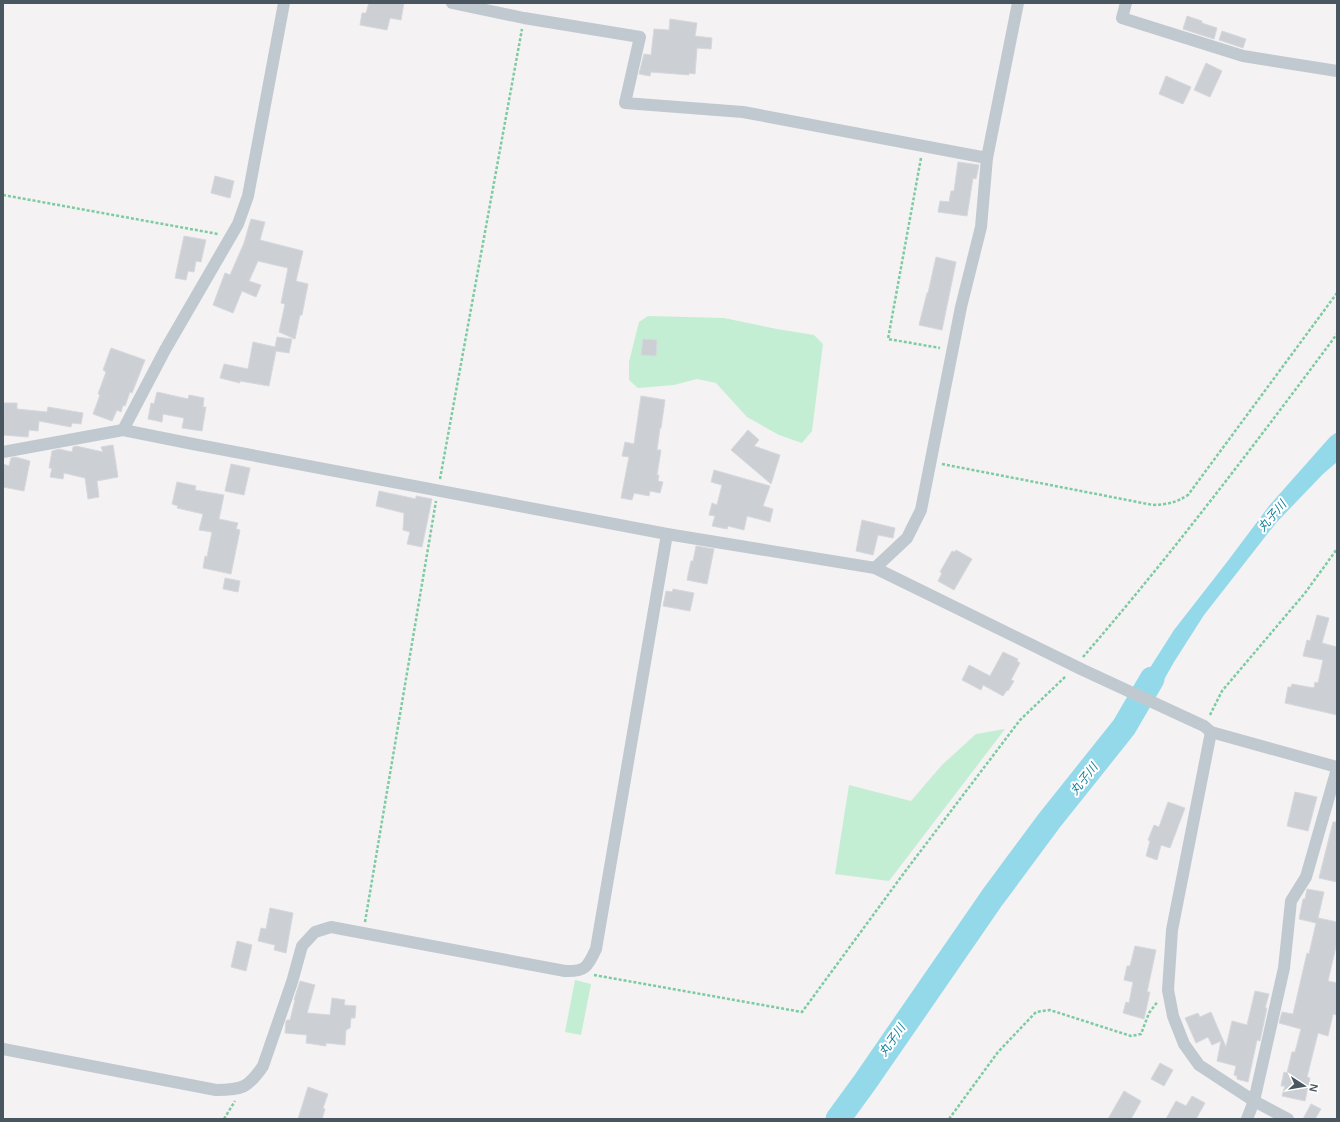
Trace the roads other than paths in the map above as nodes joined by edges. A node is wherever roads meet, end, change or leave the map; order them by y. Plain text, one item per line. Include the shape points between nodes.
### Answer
1 (284, 3) edge
2 (452, 3) edge
3 (1018, 3) edge
4 (1126, 3) edge
5 (1337, 71) edge
6 (987, 158) junction
7 (123, 430) junction
8 (3, 452) edge
9 (667, 534) junction
10 (875, 568) junction
11 (1207, 729) junction
12 (1337, 768) edge
13 (3, 1049) edge
14 (1254, 1100) junction
15 (1247, 1119) edge
16 (1288, 1119) edge

1 - 7 street via 248,196 238,224 165,350
2 - 6 street via 640,38 625,103 743,112
3 - 6 street
4 - 5 street via 1122,18 1243,56
6 - 10 street via 981,227 961,307 921,510 907,538
7 - 8 street
7 - 9 street
9 - 10 street
9 - 13 street via 596,949 589,964 576,972 565,971 331,927 315,932 302,946 263,1066 255,1078 244,1087 216,1090
10 - 11 street
11 - 12 street
11 - 14 street via 1172,930 1168,990 1173,1016 1184,1044 1199,1065
12 - 14 street via 1306,877 1291,901 1284,968
14 - 15 street
14 - 16 street

